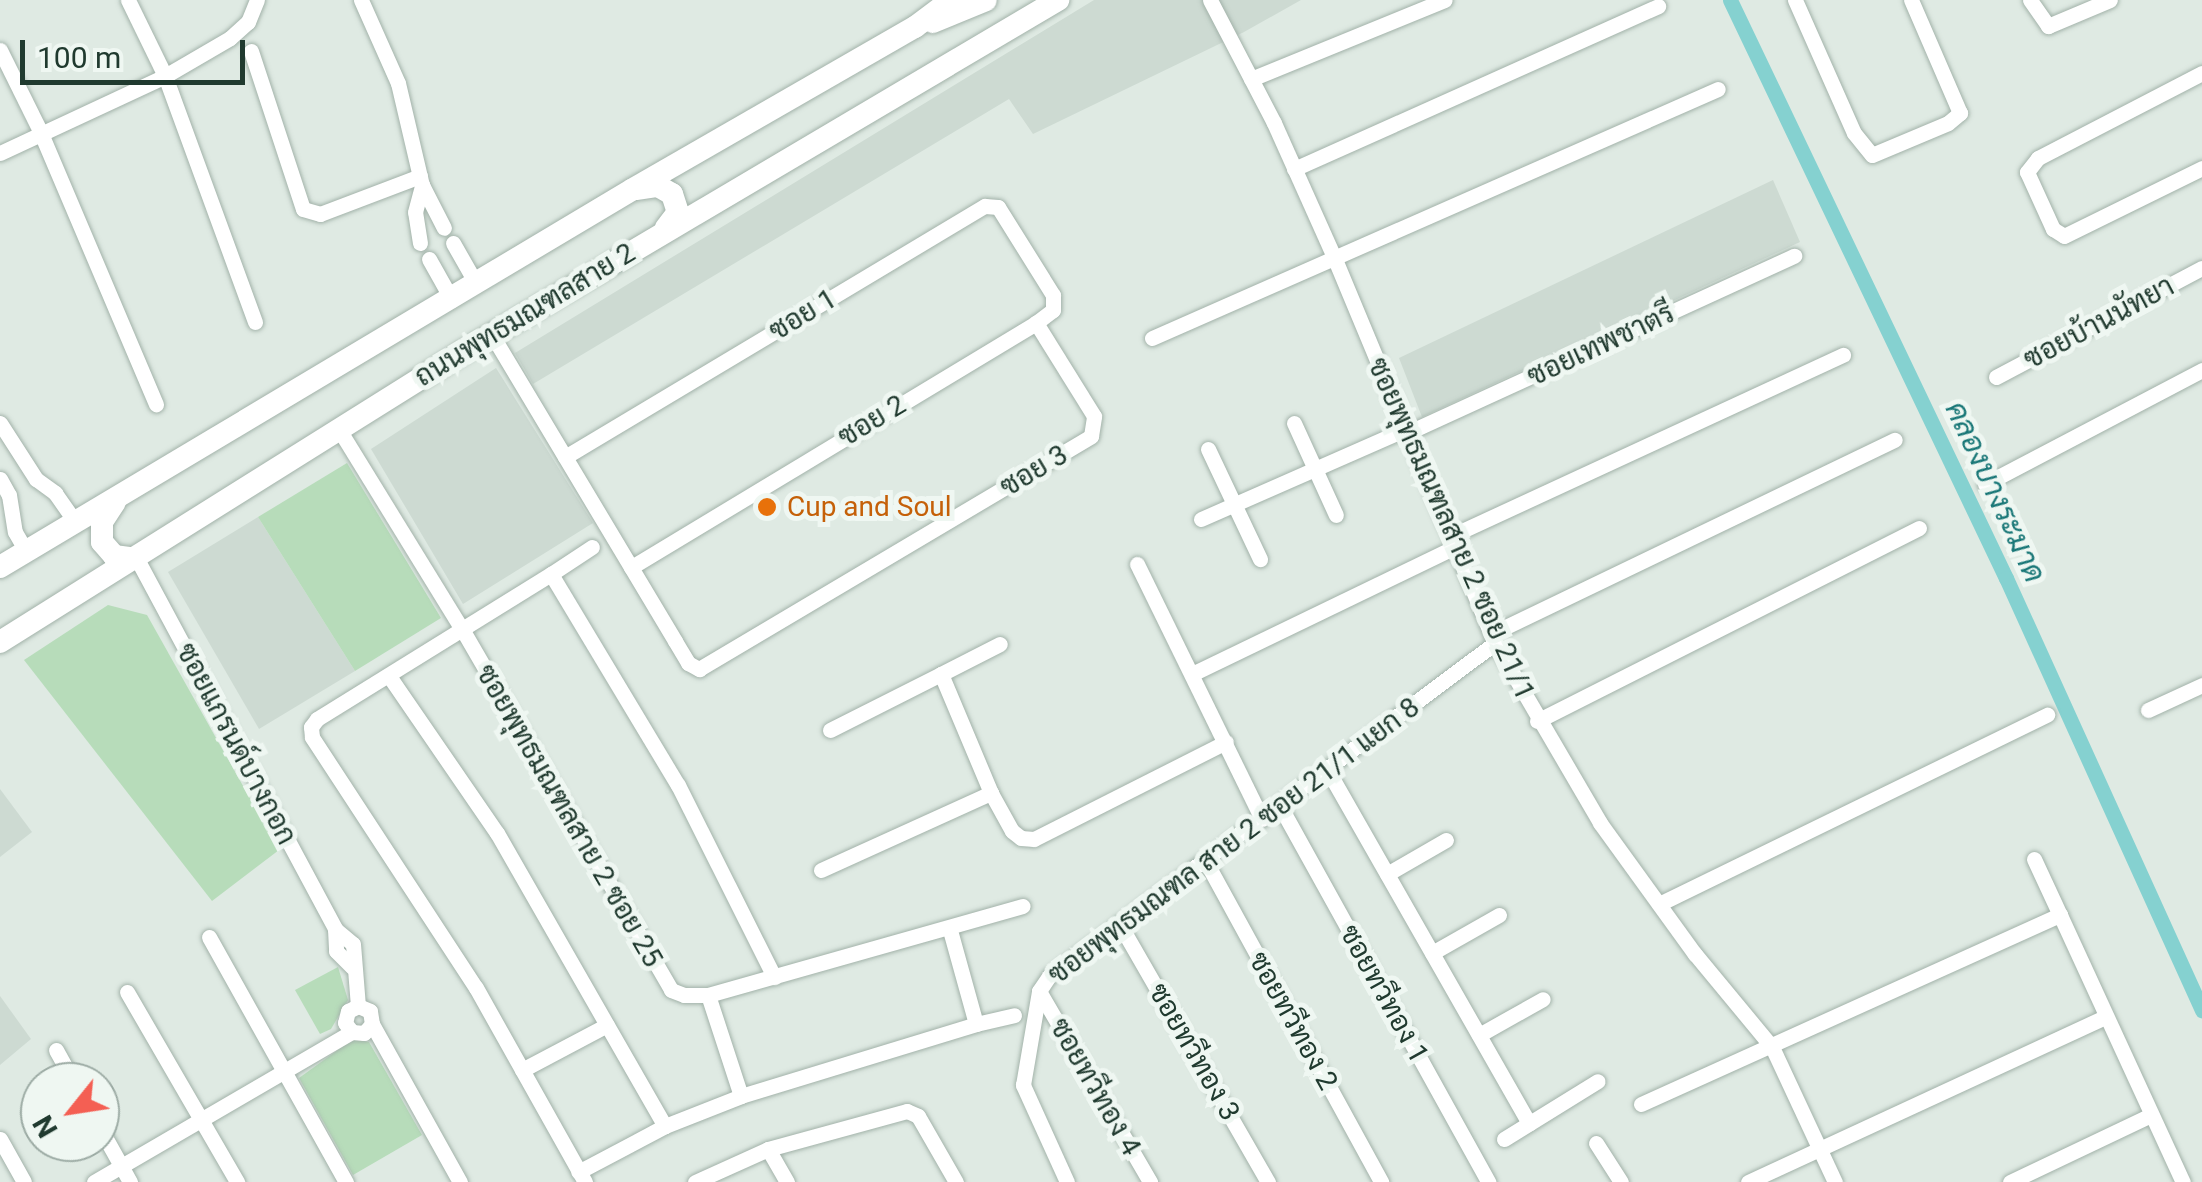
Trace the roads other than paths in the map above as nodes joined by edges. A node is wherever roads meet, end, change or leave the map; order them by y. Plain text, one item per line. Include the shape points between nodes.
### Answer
1 (128, 0) edge
2 (257, 0) edge
3 (361, 0) edge
4 (951, 0) edge
5 (986, 0) edge
6 (1058, 0) edge
7 (1210, 0) edge
8 (1444, 0) edge
9 (1795, 0) edge
10 (1911, 0) edge
11 (2030, 0) edge
12 (2110, 0) edge
13 (1658, 6) dead end
14 (915, 27) junction
15 (0, 50) edge
16 (251, 50) dead end
17 (2202, 73) edge
18 (165, 76) junction
19 (1251, 78) junction
20 (1718, 89) dead end
21 (40, 131) junction
22 (0, 153) edge
23 (2202, 168) edge
24 (1294, 169) junction
25 (421, 181) junction
26 (633, 189) junction
27 (444, 228) dead end
28 (664, 231) junction
29 (420, 242) dead end
30 (454, 243) dead end
31 (1794, 256) dead end
32 (1334, 258) junction
33 (429, 259) dead end
34 (2202, 268) edge
35 (477, 285) junction
36 (452, 300) junction
37 (255, 322) dead end
38 (1036, 322) junction
39 (492, 335) junction
40 (1152, 338) dead end
41 (1843, 355) dead end
42 (2202, 370) edge
43 (1996, 377) dead end
44 (156, 404) dead end
45 (0, 423) edge
46 (1294, 423) dead end
47 (340, 430) junction
48 (1407, 431) junction
49 (1895, 440) dead end
50 (1208, 449) dead end
51 (565, 458) junction
52 (1316, 471) junction
53 (0, 479) edge
54 (36, 480) junction
55 (1985, 484) dead end
56 (8, 495) junction
57 (116, 501) junction
58 (1234, 505) junction
59 (1336, 515) dead end
60 (1202, 520) dead end
61 (76, 523) junction
62 (1918, 528) dead end
63 (1453, 542) junction
64 (592, 547) dead end
65 (26, 552) junction
66 (137, 559) junction
67 (1260, 559) dead end
68 (1137, 564) dead end
69 (0, 567) edge
70 (631, 567) junction
71 (551, 574) junction
72 (462, 629) junction
73 (1493, 639) junction
74 (0, 642) edge
75 (1000, 644) dead end
76 (942, 674) junction
77 (1192, 674) junction
78 (388, 676) junction
79 (2202, 684) edge
80 (2148, 710) dead end
81 (2046, 715) dead end
82 (1537, 721) junction
83 (830, 730) dead end
84 (1226, 742) junction
85 (1327, 769) junction
86 (991, 793) junction
87 (1280, 806) junction
88 (1262, 819) junction
89 (1446, 840) dead end
90 (2034, 859) dead end
91 (1205, 860) junction
92 (821, 870) dead end
93 (1387, 874) junction
94 (1659, 904) junction
95 (1023, 906) dead end
96 (1499, 915) dead end
97 (2060, 916) junction
98 (1118, 922) junction
99 (950, 930) junction
100 (210, 938) dead end
101 (1432, 953) junction
102 (774, 976) junction
103 (1039, 991) junction
104 (127, 992) dead end
105 (708, 995) junction
106 (1543, 999) dead end
107 (358, 1006) junction
108 (1014, 1016) dead end
109 (2105, 1017) junction
110 (372, 1024) junction
111 (976, 1024) junction
112 (607, 1025) junction
113 (352, 1032) junction
114 (1479, 1035) junction
115 (1772, 1047) junction
116 (56, 1050) dead end
117 (63, 1062) edge
118 (522, 1070) junction
119 (284, 1071) junction
120 (1598, 1080) dead end
121 (741, 1096) junction
122 (1640, 1104) dead end
123 (2151, 1116) junction
124 (201, 1120) junction
125 (1529, 1123) junction
126 (665, 1126) junction
127 (1504, 1138) dead end
128 (0, 1140) edge
129 (1596, 1142) dead end
130 (768, 1150) junction
131 (1820, 1150) junction
132 (120, 1162) edge
133 (122, 1166) junction
134 (582, 1177) edge
135 (24, 1182) edge
136 (94, 1182) edge
137 (130, 1182) edge
138 (236, 1182) edge
139 (346, 1182) edge
140 (460, 1182) edge
141 (694, 1182) edge
142 (787, 1182) edge
143 (956, 1182) edge
144 (1067, 1182) edge
145 (1150, 1182) edge
146 (1268, 1182) edge
147 (1381, 1182) edge
148 (1488, 1182) edge
149 (1621, 1182) edge
150 (1748, 1182) edge
151 (1835, 1182) edge
152 (2010, 1182) edge
153 (2183, 1182) edge

1 - 18 street
2 - 18 street via 248,22 230,38
3 - 25 street via 398,83
4 - 14 main road, ถนนพุทธมณฑลสาย 2
5 - 14 main road
6 - 28 main road, ถนนพุทธมณฑลสาย 2
7 - 19 street, ซอยพุทธมณฑลสาย 2 ซอย 21/1
8 - 19 street
9 - 10 street via 1854,133 1872,155 1960,113
11 - 12 street via 2048,26
13 - 24 street
14 - 26 main road, ถนนพุทธมณฑลสาย 2
15 - 21 street
16 - 25 street via 303,209 320,214
17 - 23 street via 2038,158 2027,172 2054,229 2064,236
18 - 21 street
18 - 37 street
19 - 24 street, ซอยพุทธมณฑลสาย 2 ซอย 21/1
20 - 32 street
21 - 22 street
21 - 44 street
24 - 32 street, ซอยพุทธมณฑลสาย 2 ซอย 21/1
25 - 27 street
25 - 29 street via 414,212
26 - 28 main road via 658,186 672,194 678,212
26 - 35 main road, ถนนพุทธมณฑลสาย 2
28 - 39 main road, ถนนพุทธมณฑลสาย 2
30 - 35 street
31 - 48 street, ซอยเทพชาตรี
32 - 40 street
32 - 48 street, ซอยพุทธมณฑลสาย 2 ซอย 21/1
33 - 36 street
34 - 43 street, ซอยบ้านนัทยา
35 - 36 main road, ถนนพุทธมณฑลสาย 2
36 - 57 main road, ถนนพุทธมณฑลสาย 2
38 - 51 street, ซอย 1 via 1054,310 1056,300 998,207 984,206
38 - 70 street, ซอย 2
38 - 70 street, ซอย 3 via 1094,416 1091,436 699,669 688,663
39 - 47 main road, ถนนพุทธมณฑลสาย 2
39 - 51 street
41 - 63 street
42 - 55 street
45 - 54 street
46 - 52 street
47 - 66 main road, ถนนพุทธมณฑลสาย 2
47 - 72 street, ซอยพุทธมณฑลสาย 2 ซอย 25
48 - 52 street, ซอยเทพชาตรี
48 - 63 street, ซอยพุทธมณฑลสาย 2 ซอย 21/1
49 - 73 street, ซอยพุทธมณฑล สาย 2 ซอย 21/1 แยก 8
50 - 58 street
51 - 70 street
52 - 58 street, ซอยเทพชาตรี
52 - 59 street
53 - 56 street
54 - 56 street
54 - 61 street via 55,493
56 - 65 street via 10,520
57 - 61 main road, ถนนพุทธมณฑลสาย 2
57 - 66 main road via 102,522 102,542 114,556
58 - 60 street, ซอยเทพชาตรี
58 - 67 street
61 - 65 main road, ถนนพุทธมณฑลสาย 2
62 - 82 street
63 - 73 street, ซอยพุทธมณฑลสาย 2 ซอย 21/1
63 - 77 street
64 - 71 street
65 - 69 main road, ถนนพุทธมณฑลสาย 2
66 - 74 main road, ถนนพุทธมณฑลสาย 2
66 - 107 street, ซอยแกรนด์บางกอก via 335,929 336,951 352,968
68 - 77 street
71 - 72 street
71 - 102 street via 678,785
72 - 78 street
72 - 105 street, ซอยพุทธมณฑลสาย 2 ซอย 25 via 661,978 684,995
73 - 82 street, ซอยพุทธมณฑลสาย 2 ซอย 21/1
73 - 85 street, ซอยพุทธมณฑล สาย 2 ซอย 21/1 แยก 8
75 - 76 street
76 - 83 street
76 - 86 street
77 - 84 street
78 - 112 street via 496,833
78 - 118 street via 317,719 312,738
79 - 80 street
81 - 94 street
82 - 94 street, ซอยพุทธมณฑลสาย 2 ซอย 21/1
84 - 86 street via 1034,839 1012,830
84 - 88 street
85 - 87 street, ซอยพุทธมณฑล สาย 2 ซอย 21/1 แยก 8
85 - 93 street
86 - 92 street
87 - 88 street, ซอยพุทธมณฑล สาย 2 ซอย 21/1 แยก 8
87 - 148 street, ซอยทวีทอง 1
88 - 91 street, ซอยพุทธมณฑล สาย 2 ซอย 21/1 แยก 8
89 - 93 street
90 - 97 street
91 - 98 street, ซอยพุทธมณฑล สาย 2 ซอย 21/1 แยก 8
91 - 147 street, ซอยทวีทอง 2
93 - 101 street
94 - 115 street, ซอยพุทธมณฑลสาย 2 ซอย 21/1
95 - 99 street
96 - 101 street
97 - 109 street
97 - 115 street
98 - 103 street, ซอยพุทธมณฑล สาย 2 ซอย 21/1 แยก 8 via 1054,970
98 - 146 street, ซอยทวีทอง 3
99 - 102 street
99 - 111 street
100 - 119 street
101 - 114 street
102 - 105 street
103 - 144 street, ซอยพุทธมณฑล สาย 2 ซอย 21/1 แยก 8 via 1023,1085
103 - 145 street, ซอยทวีทอง 4
104 - 124 street
105 - 121 street
106 - 114 street
107 - 110 street, ซอยแกรนด์บางกอก via 370,1012
107 - 113 street, ซอยแกรนด์บางกอก via 345,1018
108 - 111 street
109 - 123 street
109 - 131 street
110 - 113 street via 364,1033
110 - 140 street, ซอยแกรนด์บางกอก
111 - 121 street
112 - 118 street
112 - 126 street
113 - 119 street
114 - 125 street
115 - 122 street
115 - 131 street, ซอยพุทธมณฑลสาย 2 ซอย 21/1
116 - 117 street
118 - 134 street
119 - 124 street
119 - 139 street
120 - 125 street
121 - 126 street
123 - 152 street
123 - 153 street
124 - 133 street
124 - 138 street
125 - 127 street
126 - 134 street
128 - 135 street
129 - 149 street
130 - 141 street
130 - 142 street
130 - 143 street via 913,1112
131 - 150 street
131 - 151 street, ซอยพุทธมณฑลสาย 2 ซอย 21/1
132 - 133 street
133 - 136 street
133 - 137 street

